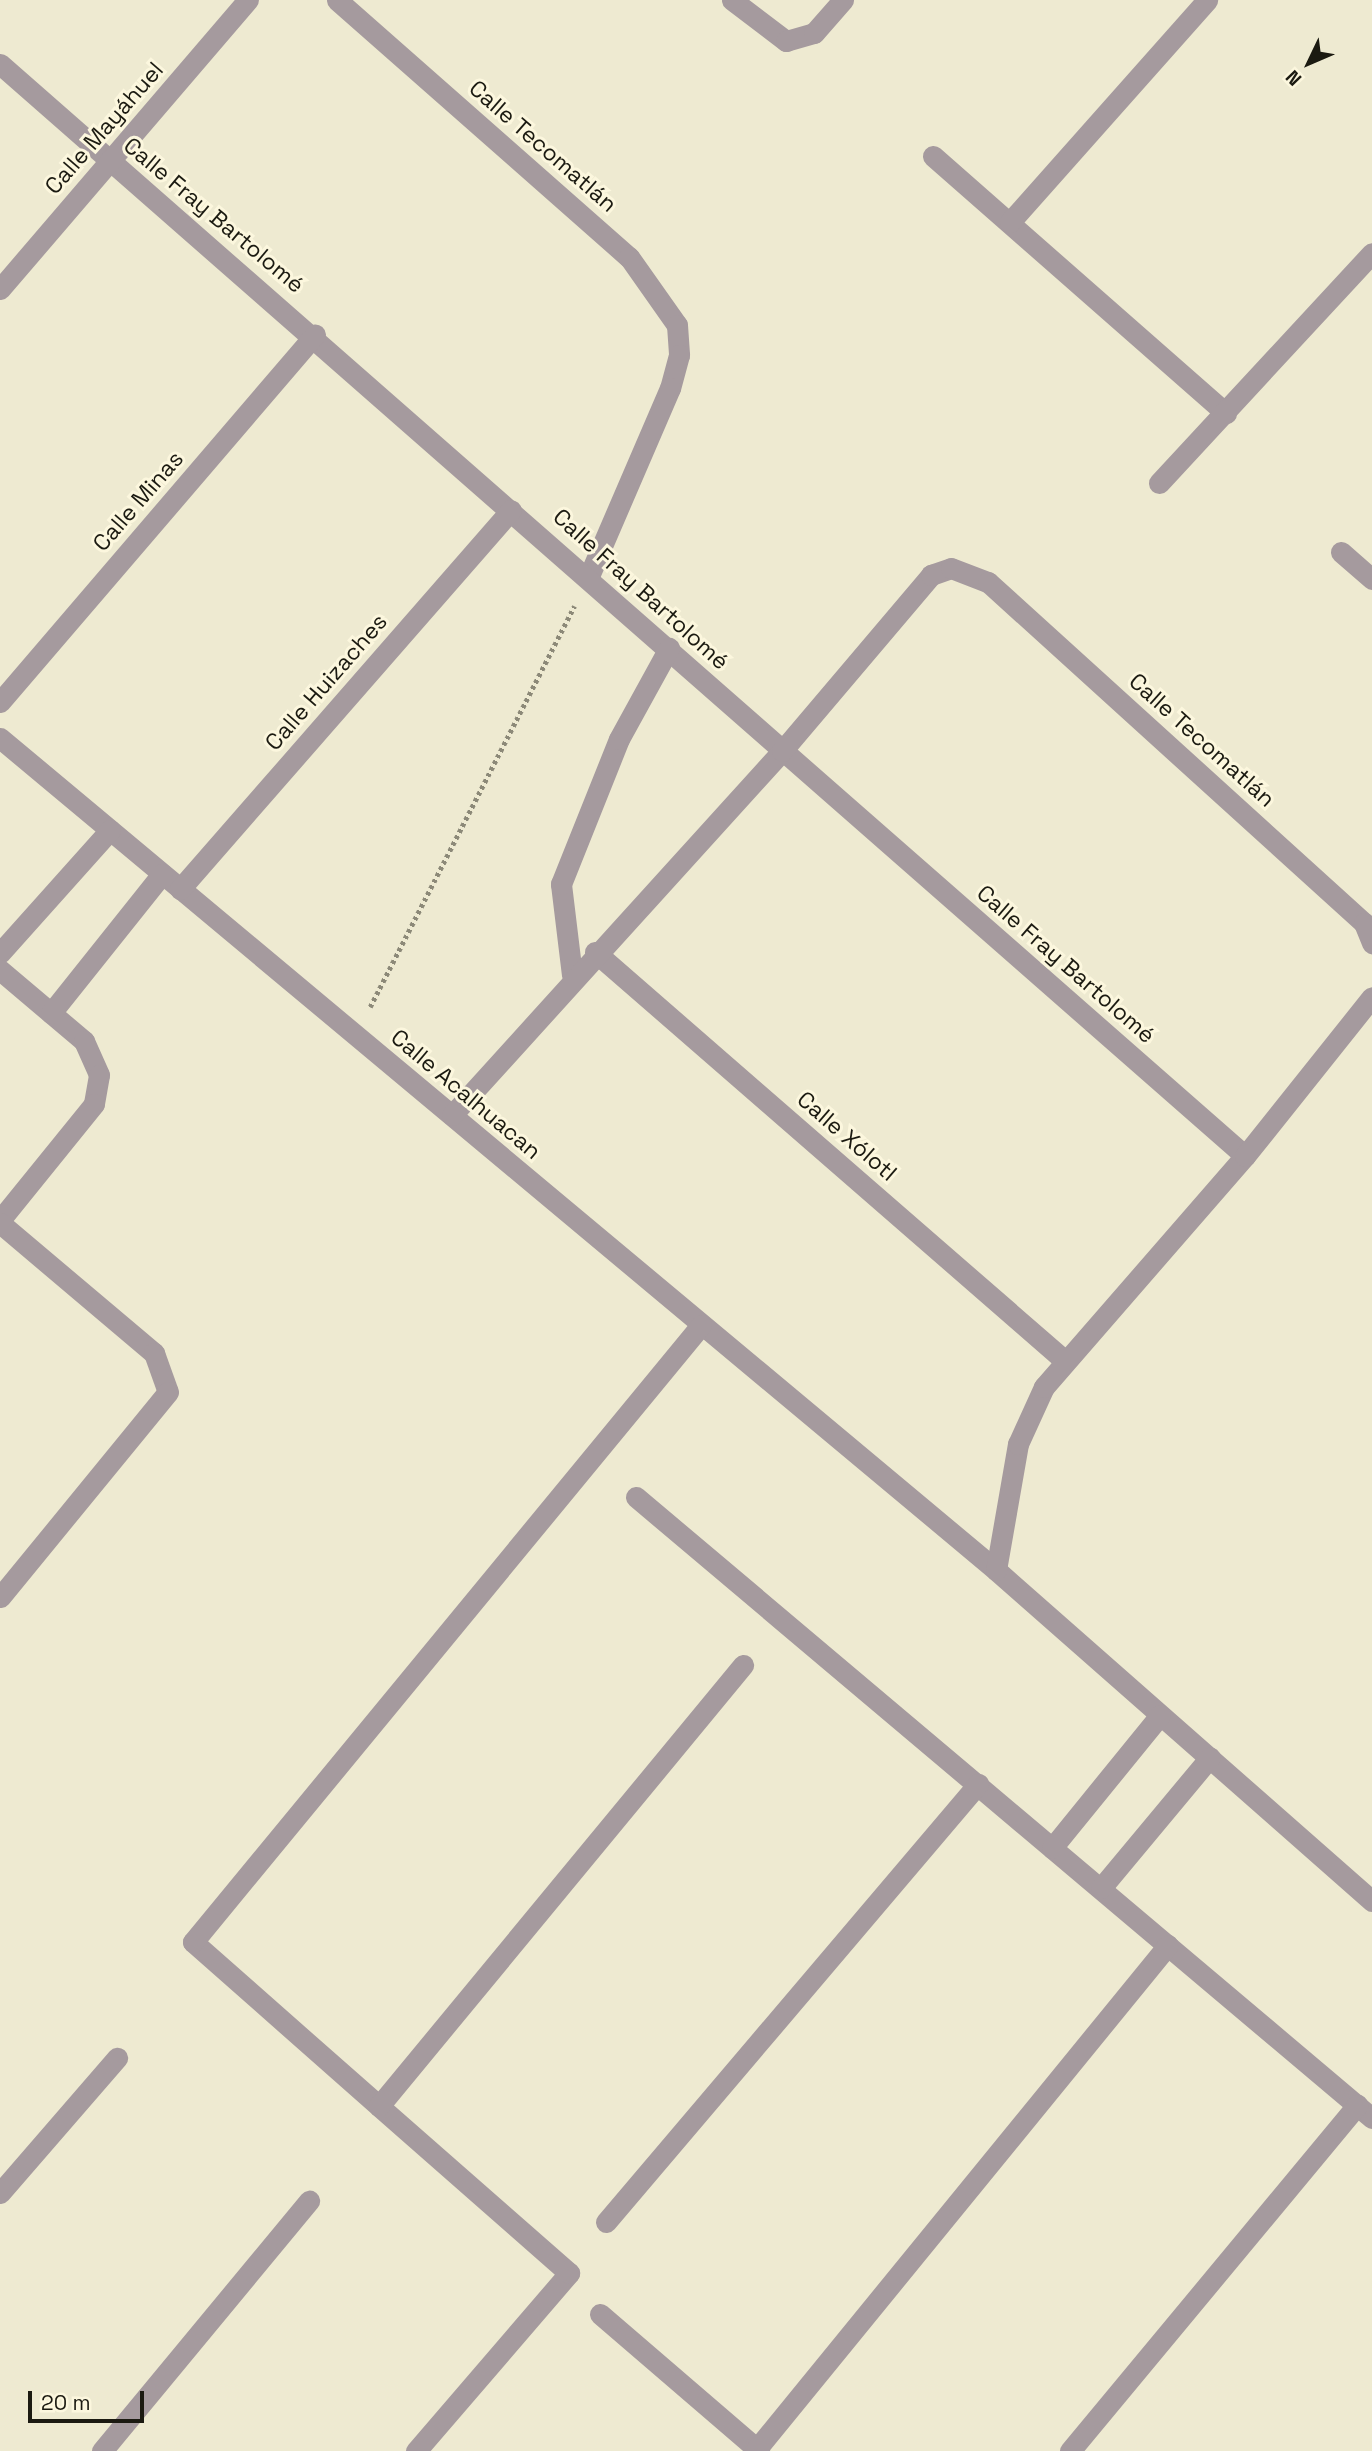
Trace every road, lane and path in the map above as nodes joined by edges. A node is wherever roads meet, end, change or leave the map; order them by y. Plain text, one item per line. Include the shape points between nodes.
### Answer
1 (248, 0) edge
2 (337, 0) edge
3 (732, 0) edge
4 (843, 0) edge
5 (1207, 0) edge
6 (0, 64) edge
7 (933, 156) dead end
8 (109, 161) junction
9 (1010, 222) junction
10 (1372, 253) edge
11 (0, 289) edge
12 (315, 335) junction
13 (1226, 413) junction
14 (1159, 483) dead end
15 (511, 510) junction
16 (1341, 552) dead end
17 (588, 578) junction
18 (1372, 579) edge
19 (669, 648) junction
20 (0, 702) edge
21 (0, 738) edge
22 (782, 751) junction
23 (110, 830) junction
24 (162, 874) junction
25 (180, 888) junction
26 (1372, 943) edge
27 (595, 952) junction
28 (0, 953) edge
29 (0, 970) edge
30 (572, 975) junction
31 (1372, 997) edge
32 (51, 1013) junction
33 (356, 1036) junction
34 (452, 1115) junction
35 (1245, 1156) junction
36 (0, 1221) edge
37 (701, 1325) junction
38 (1064, 1360) junction
39 (636, 1496) dead end
40 (996, 1570) junction
41 (0, 1597) edge
42 (743, 1665) dead end
43 (1160, 1715) junction
44 (1210, 1757) junction
45 (978, 1784) junction
46 (1052, 1848) junction
47 (1101, 1888) junction
48 (1372, 1901) edge
49 (1168, 1945) junction
50 (117, 2057) dead end
51 (379, 2106) junction
52 (1364, 2111) edge
53 (0, 2193) edge
54 (310, 2201) dead end
55 (606, 2222) dead end
56 (600, 2314) dead end
57 (757, 2450) edge
58 (102, 2451) edge
59 (416, 2451) edge
60 (1070, 2451) edge

1 - 8 street, Calle Mayáhuel
2 - 17 street, Calle Tecomatlán via 629,257 670,314 679,355 626,500
3 - 4 street via 786,41 814,33
5 - 9 street
6 - 8 street, Calle Fray Bartolomé
7 - 9 street
8 - 11 street, Calle Mayáhuel
8 - 12 street, Calle Fray Bartolomé
9 - 13 street
10 - 13 street
12 - 15 street, Calle Fray Bartolomé
12 - 20 street, Calle Minas
13 - 14 street
15 - 17 street, Calle Fray Bartolomé
15 - 25 street, Calle Huizaches
16 - 18 street
17 - 19 street, Calle Fray Bartolomé
17 - 33 path
19 - 22 street, Calle Fray Bartolomé
19 - 30 street via 619,739 561,884
21 - 23 street, Calle Acalhuacan
22 - 26 street, Calle Tecomatlán via 931,575 968,569 988,582 1364,923
22 - 27 street
22 - 35 street, Calle Fray Bartolomé
23 - 24 street, Calle Acalhuacan
23 - 28 street
24 - 25 street, Calle Acalhuacan
24 - 32 street
25 - 33 street, Calle Acalhuacan
27 - 30 street
27 - 38 street, Calle Xólotl
29 - 32 street
30 - 34 street
31 - 35 street
32 - 36 street via 95,1055 94,1104
33 - 34 street, Calle Acalhuacan
34 - 37 street, Calle Acalhuacan
35 - 38 street
36 - 41 street via 154,1353 168,1392
37 - 40 street, Calle Acalhuacan
37 - 51 street via 193,1941
38 - 40 street via 1018,1444
39 - 45 street
40 - 43 street, Calle Acalhuacan
42 - 51 street
43 - 44 street, Calle Acalhuacan
43 - 46 street
44 - 47 street
44 - 48 street, Calle Acalhuacan
45 - 46 street
45 - 55 street
46 - 47 street
47 - 49 street
49 - 52 street
49 - 57 street
50 - 53 street
51 - 59 street via 569,2273
52 - 60 street
54 - 58 street
56 - 57 street

